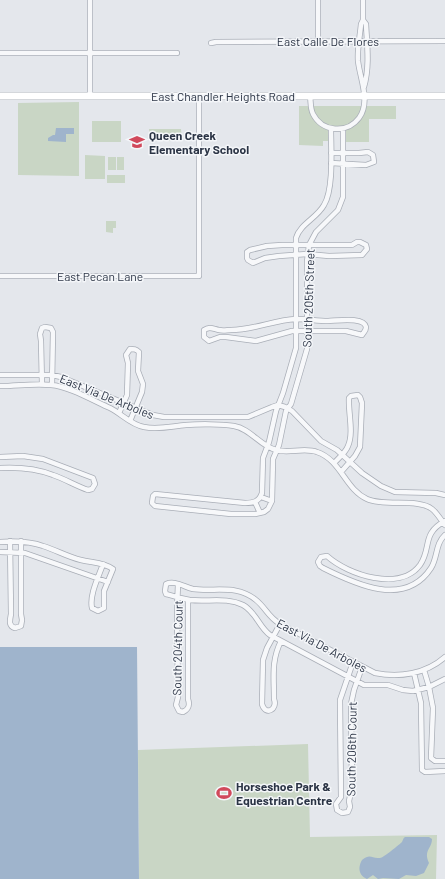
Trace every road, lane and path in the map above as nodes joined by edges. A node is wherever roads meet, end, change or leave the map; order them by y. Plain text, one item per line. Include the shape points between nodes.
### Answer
1 (90, 0) edge
2 (318, 0) edge
3 (363, 0) edge
4 (363, 20) junction
5 (318, 41) junction
6 (359, 41) junction
7 (367, 41) junction
8 (445, 41) edge
9 (211, 44) dead end
10 (177, 52) dead end
11 (0, 53) edge
12 (90, 53) junction
13 (363, 87) junction
14 (0, 96) edge
15 (90, 96) junction
16 (199, 96) junction
17 (310, 96) junction
18 (445, 96) edge
19 (364, 97) junction
20 (331, 128) junction
21 (344, 129) junction
22 (331, 153) junction
23 (344, 153) junction
24 (330, 163) junction
25 (344, 163) junction
26 (296, 245) junction
27 (309, 245) junction
28 (307, 254) junction
29 (296, 255) junction
30 (0, 276) edge
31 (296, 319) junction
32 (307, 319) junction
33 (296, 331) junction
34 (307, 331) junction
35 (0, 375) edge
36 (42, 375) junction
37 (52, 375) junction
38 (42, 385) junction
39 (52, 385) junction
40 (0, 386) edge
41 (124, 403) junction
42 (278, 406) junction
43 (136, 408) junction
44 (288, 408) junction
45 (119, 413) junction
46 (130, 421) junction
47 (266, 447) junction
48 (276, 451) junction
49 (342, 454) junction
50 (0, 457) edge
51 (351, 462) junction
52 (334, 463) junction
53 (0, 468) edge
54 (341, 472) junction
55 (445, 495) edge
56 (261, 497) junction
57 (197, 499) junction
58 (208, 500) junction
59 (255, 502) junction
60 (272, 502) junction
61 (196, 510) junction
62 (207, 511) junction
63 (260, 513) junction
64 (444, 523) edge
65 (445, 535) edge
66 (10, 541) junction
67 (21, 541) junction
68 (0, 542) edge
69 (0, 552) edge
70 (10, 552) junction
71 (21, 552) junction
72 (103, 564) junction
73 (403, 578) junction
74 (98, 579) junction
75 (393, 580) junction
76 (108, 582) junction
77 (178, 584) junction
78 (407, 588) junction
79 (394, 590) junction
80 (178, 597) junction
81 (188, 600) junction
82 (280, 624) junction
83 (272, 636) junction
84 (281, 641) junction
85 (445, 657) edge
86 (353, 662) junction
87 (362, 667) junction
88 (424, 670) junction
89 (414, 673) junction
90 (348, 677) junction
91 (445, 679) edge
92 (357, 682) junction
93 (429, 687) junction
94 (418, 690) junction
95 (445, 761) edge
96 (445, 771) edge

1 - 12 street
2 - 5 street
3 - 4 street
4 - 6 street
4 - 7 street via 366,24
5 - 6 street, East Calle De Flores
5 - 9 street, East Calle De Flores
6 - 7 street, East Calle De Flores
6 - 13 street via 358,60
7 - 8 street, East Calle De Flores
7 - 13 street via 369,59
10 - 12 street
11 - 12 street
12 - 15 street
13 - 19 street
14 - 15 main road, East Chandler Heights Road
15 - 16 main road, East Chandler Heights Road
16 - 17 main road, East Chandler Heights Road
16 - 30 street, East Pecan Lane via 199,276
17 - 19 main road, East Chandler Heights Road
17 - 20 street via 313,115 322,124
18 - 19 main road, East Chandler Heights Road
19 - 21 street via 363,110 358,120
20 - 21 street
20 - 22 street, South 205th Street
21 - 23 street, South 205th Street
22 - 23 street
22 - 24 street, South 205th Street
23 - 25 street, South 205th Street
23 - 25 street via 368,152 373,155 374,162
24 - 25 street
24 - 26 street, South 205th Street via 330,192 327,200 320,212 299,231
25 - 27 street, South 205th Street via 342,202 335,215 316,232
26 - 27 street
26 - 29 street, South 205th Street
26 - 29 street via 267,246 250,250 247,255 248,260 253,263 273,256
27 - 28 street, South 205th Street
27 - 28 street via 352,245 360,242 366,245 367,249 362,256
28 - 29 street
28 - 32 street, South 205th Street
29 - 31 street, South 205th Street
31 - 32 street
31 - 33 street, South 205th Street
31 - 33 street via 252,329 221,330 210,327 204,330 203,334 209,341 220,337 256,341
32 - 34 street, South 205th Street
32 - 34 street via 355,320 364,323 366,329 362,334 346,331
33 - 34 street
33 - 42 street, South 205th Street via 295,353
34 - 44 street, South 205th Street via 306,353
35 - 36 street, East Via De Arboles
36 - 37 street, East Via De Arboles
36 - 37 street via 40,330 46,327 51,328 53,332
36 - 38 street
37 - 39 street
37 - 41 street, East Via De Arboles via 68,379
38 - 39 street, East Via De Arboles
38 - 40 street, East Via De Arboles
39 - 45 street, East Via De Arboles via 70,390
41 - 43 street, East Via De Arboles
41 - 43 street via 128,391 126,355 133,349 139,352 138,371 142,384
41 - 45 street
42 - 43 street, East Via De Arboles via 240,418 164,417
42 - 44 street
42 - 47 street, South 205th Street
43 - 46 street
44 - 48 street, South 205th Street
44 - 49 street via 321,441
45 - 46 street, East Via De Arboles
46 - 47 street, East Via De Arboles via 139,426 152,428 188,425 234,426 251,434
47 - 48 street, East Via De Arboles
47 - 56 street, South 205th Street via 262,461
48 - 52 street, East Via De Arboles via 310,450 323,454
48 - 60 street, South 205th Street via 272,464
49 - 51 street
49 - 51 street via 350,440 349,398 358,395 362,403 361,444
49 - 52 street
50 - 53 street via 23,456 42,459 93,478 95,484 88,490 34,469
51 - 54 street
51 - 55 street via 370,478 389,489 402,492 436,492
52 - 54 street, East Via De Arboles
54 - 64 street, East Via De Arboles via 351,487 366,498 379,502 428,506
56 - 59 street
56 - 60 street
57 - 58 street
57 - 61 street
57 - 61 street via 155,494 152,499 155,506
58 - 59 street
58 - 62 street
59 - 63 street
60 - 63 street via 268,509
61 - 62 street
62 - 63 street via 231,514
64 - 73 street via 430,534 421,564
65 - 78 street via 439,542 434,562 428,572
66 - 67 street
66 - 68 street
66 - 70 street
67 - 71 street
67 - 72 street via 43,546 79,560
69 - 70 street
70 - 71 street
70 - 71 street via 9,622 15,628 22,623
71 - 74 street
72 - 74 street
72 - 76 street via 113,569
73 - 75 street
73 - 78 street
74 - 76 street
74 - 76 street via 92,605 92,608 98,611 104,608 103,596
75 - 79 street
75 - 79 street via 357,572 327,556 318,562 320,566 346,579 372,588
77 - 80 street, South 204th Court
77 - 80 street, East Via De Arboles via 168,583 165,587 166,594
77 - 82 street, East Via De Arboles via 195,589 242,592 257,600 270,617
78 - 79 street
80 - 81 street, East Via De Arboles
80 - 81 street, South 204th Court via 176,705 179,711 183,712 189,704
81 - 83 street, East Via De Arboles via 237,603 255,616 264,631
82 - 83 street
82 - 86 street, East Via De Arboles
83 - 84 street, East Via De Arboles
83 - 84 street via 263,660 262,704 263,708 270,711 276,703 273,663
84 - 90 street, East Via De Arboles
85 - 88 street, East Via De Arboles
86 - 87 street, East Via De Arboles
86 - 90 street
87 - 89 street, East Via De Arboles via 384,675
87 - 92 street
88 - 89 street, East Via De Arboles
88 - 93 street
89 - 94 street
90 - 92 street, East Via De Arboles
90 - 92 street, South 206th Court via 340,704 341,797 336,804 342,813 348,812 350,807 351,704
91 - 93 street, East Via De Arboles
92 - 94 street, East Via De Arboles via 364,685 388,685 403,690
93 - 94 street, East Via De Arboles
93 - 95 street via 433,708 431,758 435,761
94 - 96 street via 421,702 422,770

